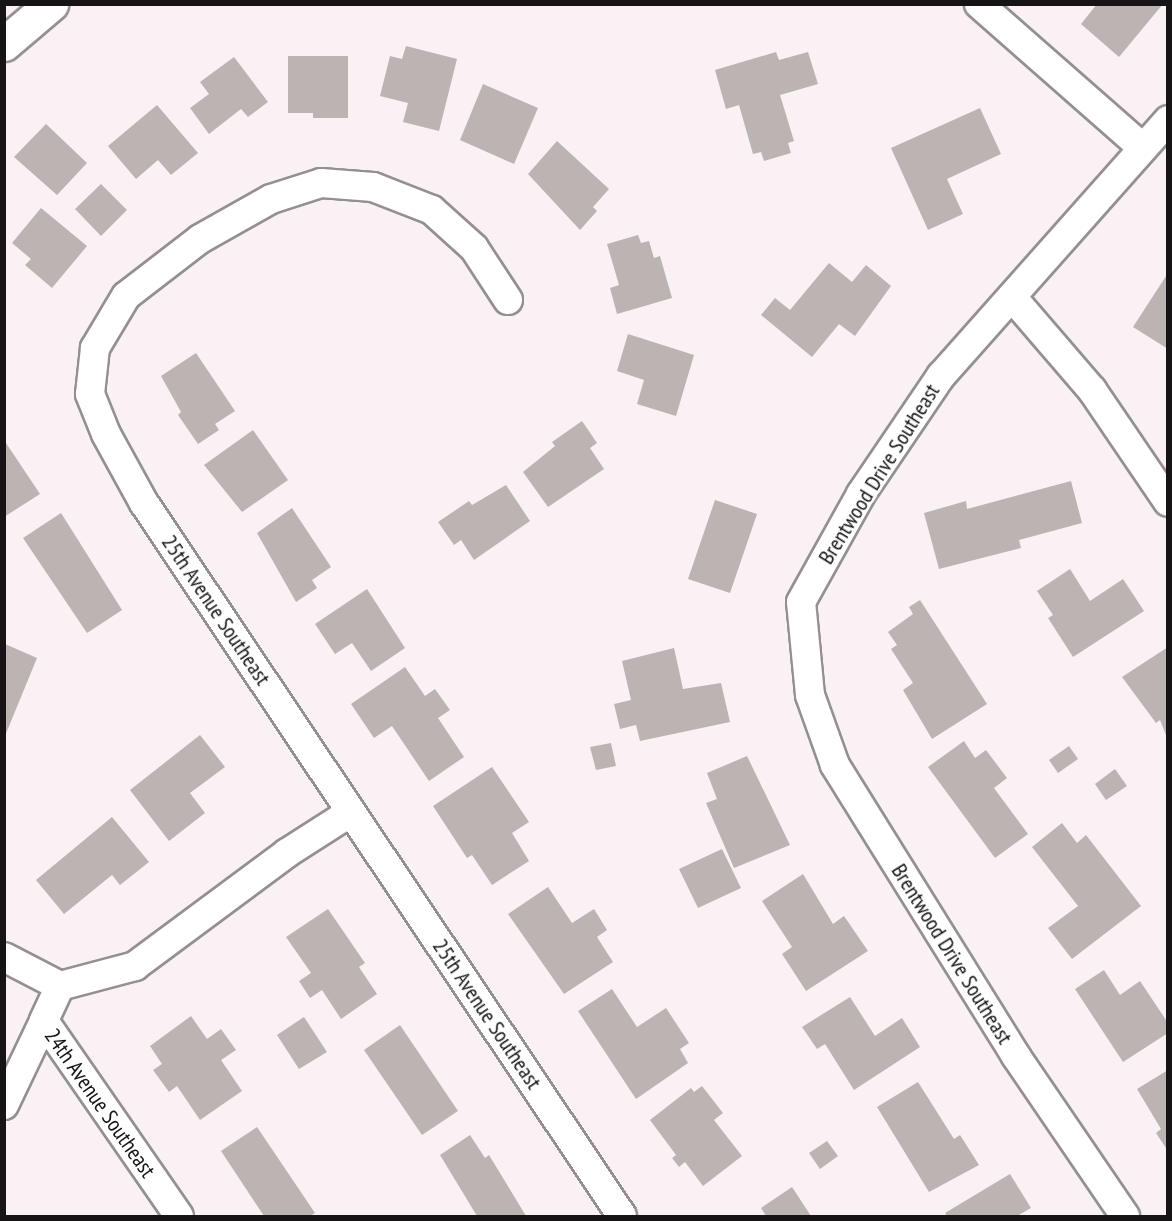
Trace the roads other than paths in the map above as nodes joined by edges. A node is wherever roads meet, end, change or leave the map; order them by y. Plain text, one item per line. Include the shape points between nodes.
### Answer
1 (51, 4) edge
2 (979, 4) edge
3 (4, 44) edge
4 (1167, 120) edge
5 (1143, 148) junction
6 (1012, 297) junction
7 (508, 300) dead end
8 (1167, 502) edge
9 (351, 812) junction
10 (4, 957) edge
11 (60, 986) junction
12 (44, 1021) junction
13 (4, 1105) edge
14 (179, 1216) edge
15 (622, 1216) edge
16 (1125, 1216) edge

1 - 3 main road
2 - 5 street
4 - 5 street, Brentwood Drive Southeast
5 - 6 street, Brentwood Drive Southeast
6 - 8 street via 1092,390
6 - 16 street, Brentwood Drive Southeast via 941,376 861,494 801,602 810,695 840,775 1016,1056
7 - 9 street, 25th Avenue Southeast via 474,248 432,210 373,187 321,183 271,199 200,239 126,296 95,348 90,394 106,434 144,503
9 - 11 street via 287,853 135,966
9 - 15 street, 25th Avenue Southeast
10 - 11 street
11 - 12 street, 24th Avenue Southeast
12 - 13 street
12 - 14 street, 24th Avenue Southeast

